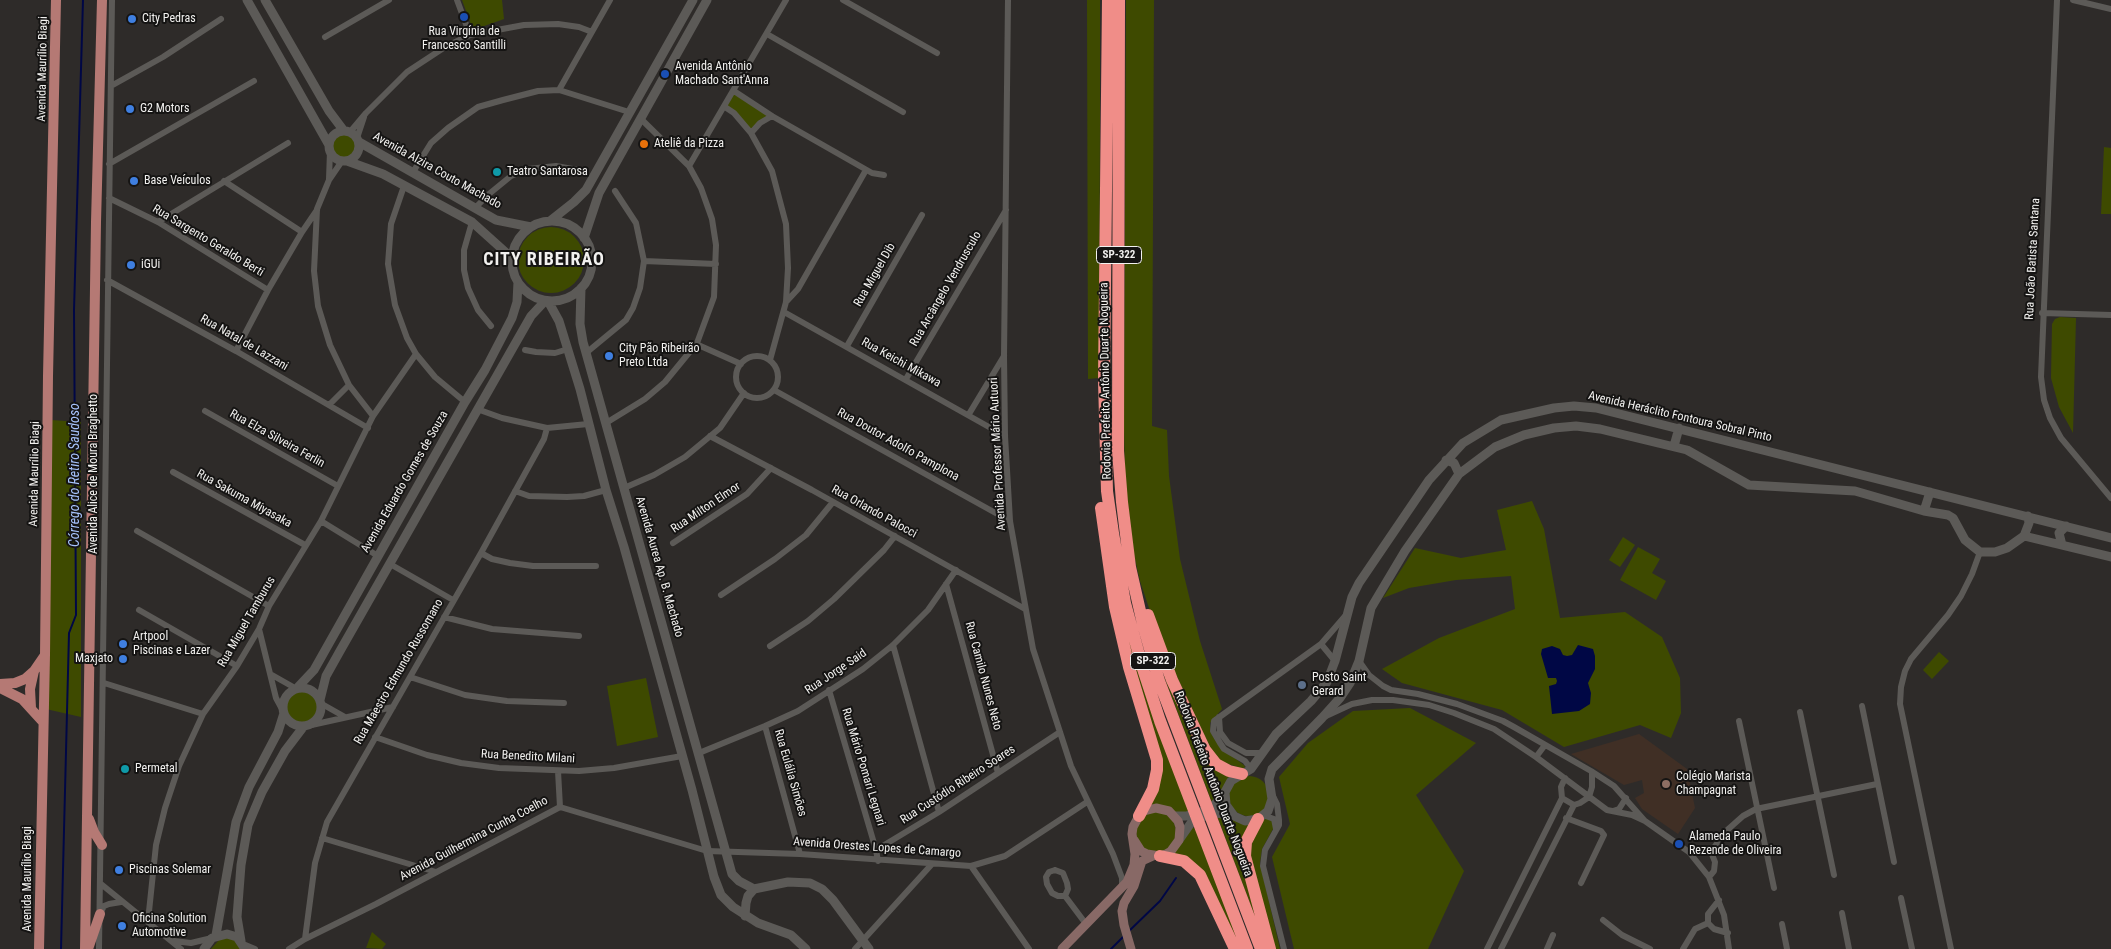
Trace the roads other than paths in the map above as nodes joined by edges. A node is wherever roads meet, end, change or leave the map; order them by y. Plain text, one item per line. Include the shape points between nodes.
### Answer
1 (56, 0) edge
2 (119, 0) edge
3 (247, 0) edge
4 (265, 0) edge
5 (389, 0) edge
6 (457, 0) edge
7 (610, 0) edge
8 (694, 0) edge
9 (707, 0) edge
10 (786, 0) edge
11 (843, 0) edge
12 (1008, 0) edge
13 (1103, 0) edge
14 (1108, 0) edge
15 (1120, 0) edge
16 (2057, 0) edge
17 (2073, 0) edge
18 (109, 1) edge
19 (2111, 9) edge
20 (221, 19) dead end
21 (277, 21) junction
22 (264, 28) junction
23 (592, 32) junction
24 (767, 34) junction
25 (470, 35) junction
26 (325, 37) dead end
27 (673, 37) junction
28 (683, 43) junction
29 (937, 53) dead end
30 (254, 81) dead end
31 (111, 86) junction
32 (560, 90) junction
33 (734, 91) junction
34 (1106, 98) junction
35 (725, 107) junction
36 (629, 112) junction
37 (903, 112) dead end
38 (772, 116) junction
39 (640, 118) junction
40 (751, 133) junction
41 (353, 135) junction
42 (288, 143) dead end
43 (610, 147) junction
44 (330, 148) junction
45 (620, 154) junction
46 (344, 161) junction
47 (109, 164) junction
48 (690, 166) junction
49 (578, 170) dead end
50 (866, 170) junction
51 (413, 172) junction
52 (884, 175) dead end
53 (329, 180) junction
54 (224, 181) junction
55 (404, 186) junction
56 (444, 189) junction
57 (615, 191) dead end
58 (109, 198) junction
59 (436, 203) junction
60 (475, 208) junction
61 (317, 209) junction
62 (1006, 210) junction
63 (922, 215) dead end
64 (550, 221) junction
65 (158, 222) junction
66 (472, 222) junction
67 (531, 227) junction
68 (302, 232) junction
69 (584, 238) junction
70 (512, 258) junction
71 (644, 261) junction
72 (716, 264) junction
73 (107, 280) junction
74 (518, 282) junction
75 (580, 288) junction
76 (268, 290) junction
77 (547, 301) junction
78 (786, 302) junction
79 (784, 312) junction
80 (2042, 313) junction
81 (2111, 315) edge
82 (491, 326) dead end
83 (696, 344) junction
84 (847, 346) junction
85 (568, 349) junction
86 (524, 350) dead end
87 (236, 351) junction
88 (586, 353) junction
89 (416, 354) junction
90 (1004, 356) junction
91 (770, 360) junction
92 (741, 364) junction
93 (485, 370) junction
94 (496, 377) junction
95 (906, 379) junction
96 (1104, 380) junction
97 (349, 385) junction
98 (595, 385) junction
99 (580, 389) junction
100 (774, 390) junction
101 (744, 393) junction
102 (465, 402) junction
103 (329, 405) junction
104 (477, 409) junction
105 (205, 411) dead end
106 (969, 414) junction
107 (373, 416) junction
108 (606, 423) junction
109 (588, 424) junction
110 (368, 428) junction
111 (548, 428) junction
112 (1679, 428) junction
113 (710, 436) junction
114 (1005, 436) junction
115 (1674, 446) junction
116 (1446, 460) junction
117 (771, 468) junction
118 (173, 472) dead end
119 (1459, 474) junction
120 (422, 480) junction
121 (338, 486) junction
122 (434, 486) junction
123 (624, 488) junction
124 (606, 490) junction
125 (515, 491) junction
126 (1930, 492) junction
127 (2111, 498) edge
128 (833, 502) junction
129 (1924, 511) junction
130 (2028, 516) junction
131 (320, 521) junction
132 (1010, 521) junction
133 (1124, 523) junction
134 (2066, 526) junction
135 (137, 531) dead end
136 (895, 536) junction
137 (2024, 536) junction
138 (2111, 538) edge
139 (639, 543) junction
140 (674, 543) dead end
141 (305, 545) junction
142 (2062, 545) junction
143 (624, 547) junction
144 (1980, 552) junction
145 (480, 553) junction
146 (378, 556) junction
147 (2111, 557) edge
148 (390, 564) junction
149 (596, 566) dead end
150 (956, 570) junction
151 (946, 584) junction
152 (721, 595) dead end
153 (453, 600) junction
154 (269, 606) junction
155 (1025, 609) junction
156 (139, 610) dead end
157 (1347, 614) junction
158 (444, 617) junction
159 (338, 628) junction
160 (259, 629) junction
161 (349, 635) junction
162 (579, 636) dead end
163 (1322, 644) junction
164 (893, 645) junction
165 (770, 646) dead end
166 (45, 656) junction
167 (1359, 661) junction
168 (1336, 662) junction
169 (237, 666) junction
170 (34, 671) junction
171 (272, 676) junction
172 (410, 677) junction
173 (104, 683) junction
174 (0, 684) edge
175 (0, 688) edge
176 (297, 688) junction
177 (829, 690) junction
178 (321, 702) junction
179 (564, 702) dead end
180 (1862, 706) dead end
181 (393, 707) junction
182 (31, 708) junction
183 (284, 712) junction
184 (1800, 712) dead end
185 (204, 714) junction
186 (345, 717) junction
187 (1219, 717) junction
188 (1322, 718) junction
189 (689, 719) junction
190 (1739, 721) dead end
191 (44, 722) junction
192 (672, 724) junction
193 (306, 726) junction
194 (765, 726) junction
195 (1514, 727) junction
196 (1060, 732) junction
197 (375, 737) junction
198 (1508, 738) junction
199 (1545, 745) junction
200 (699, 753) junction
201 (1262, 753) junction
202 (682, 756) junction
203 (1536, 757) junction
204 (558, 771) junction
205 (1246, 772) junction
206 (1592, 772) junction
207 (998, 773) junction
208 (1564, 778) junction
209 (1877, 784) junction
210 (708, 786) junction
211 (1271, 789) junction
212 (692, 790) junction
213 (1225, 792) junction
214 (1196, 797) junction
215 (1589, 797) junction
216 (1817, 797) junction
217 (1562, 798) junction
218 (1626, 798) junction
219 (1087, 802) junction
220 (1574, 805) junction
221 (560, 807) junction
222 (1756, 809) junction
223 (86, 810) junction
224 (1612, 811) junction
225 (939, 812) junction
226 (1139, 816) junction
227 (1174, 816) junction
228 (1234, 816) junction
229 (1261, 817) junction
230 (1566, 818) junction
231 (1645, 821) junction
232 (236, 822) junction
233 (248, 825) junction
234 (1209, 829) junction
235 (1276, 830) junction
236 (1547, 831) junction
237 (1558, 836) junction
238 (322, 838) junction
239 (1134, 840) junction
240 (1179, 840) junction
241 (102, 845) junction
242 (726, 850) junction
243 (876, 850) junction
244 (708, 851) junction
245 (1689, 852) junction
246 (1711, 852) junction
247 (800, 854) junction
248 (1156, 856) junction
249 (878, 861) junction
250 (1894, 862) dead end
251 (932, 864) junction
252 (971, 866) junction
253 (423, 867) junction
254 (436, 872) junction
255 (1834, 875) dead end
256 (428, 876) junction
257 (1709, 877) junction
258 (1581, 883) dead end
259 (101, 884) junction
260 (1774, 888) dead end
261 (754, 889) junction
262 (1122, 889) junction
263 (1065, 896) dead end
264 (1901, 898) dead end
265 (1719, 900) junction
266 (122, 902) junction
267 (1510, 902) junction
268 (1521, 907) junction
269 (1842, 912) dead end
270 (100, 914) junction
271 (746, 916) junction
272 (1603, 920) dead end
273 (148, 921) junction
274 (1708, 923) junction
275 (1086, 924) junction
276 (1782, 924) dead end
277 (1728, 933) junction
278 (1553, 935) dead end
279 (214, 936) junction
280 (305, 939) junction
281 (863, 940) junction
282 (173, 941) junction
283 (243, 945) edge
284 (1130, 945) edge
285 (40, 949) edge
286 (86, 949) edge
287 (99, 949) edge
288 (182, 949) edge
289 (204, 949) edge
290 (255, 949) edge
291 (289, 949) edge
292 (806, 949) edge
293 (855, 949) edge
294 (869, 949) edge
295 (1029, 949) edge
296 (1062, 949) edge
297 (1235, 949) edge
298 (1247, 949) edge
299 (1261, 949) edge
300 (1270, 949) edge
301 (1284, 949) edge
302 (1487, 949) edge
303 (1501, 949) edge
304 (1547, 949) edge
305 (1650, 949) edge
306 (1683, 949) edge
307 (1729, 949) edge
308 (1787, 949) edge
309 (1849, 949) edge
310 (1912, 949) edge
311 (1951, 949) edge

1 - 166 main road, Avenida Maurílio Biagi
2 - 18 street
3 - 22 street
4 - 21 street, Avenida Alzira Couto Machado
5 - 26 street
6 - 25 street
7 - 23 street
8 - 27 street
9 - 28 street
10 - 24 street
11 - 29 street
12 - 62 street, Avenida Professor Mário Autuori
13 - 34 highway
14 - 34 highway, Rodovia Prefeito Antônio Duarte Nogueira / SP-322
15 - 133 highway, Rodovia Prefeito Antônio Duarte Nogueira / SP-322 via 1118,420
16 - 80 street, Rua João Batista Santana
17 - 19 street
18 - 31 street, Avenida Alice de Moura Braghetto
18 - 223 main road
20 - 31 street
21 - 22 street
21 - 41 street, Avenida Alzira Couto Machado via 329,111
22 - 44 street
23 - 25 street via 579,26 541,24
23 - 32 street
24 - 33 street
24 - 37 street
25 - 41 street via 407,72 366,113
27 - 28 street
27 - 36 street
28 - 39 street
30 - 47 street
31 - 47 street, Avenida Alice de Moura Braghetto
32 - 36 street
32 - 51 street via 538,91 478,107 431,143
33 - 35 street
33 - 38 street
34 - 96 highway, Rodovia Prefeito Antônio Duarte Nogueira / SP-322
35 - 40 street
35 - 48 street
36 - 43 street
38 - 40 street
38 - 50 street
39 - 45 street
39 - 48 street
40 - 78 street via 772,171 786,224
41 - 44 street via 335,134
41 - 46 street via 358,154
41 - 51 street, Avenida Alzira Couto Machado
42 - 54 street
43 - 45 street
43 - 64 street via 586,190
44 - 46 street via 334,158
44 - 53 street
45 - 69 street via 598,193
46 - 53 street
46 - 55 street via 383,174
47 - 58 street, Avenida Alice de Moura Braghetto
48 - 72 street via 712,219
49 - 60 street via 556,166 528,169 512,176
50 - 52 street
50 - 78 street via 798,289
51 - 56 street, Avenida Alzira Couto Machado
53 - 61 street
54 - 65 street
54 - 68 street
55 - 59 street
55 - 89 street via 391,224 388,264 395,305
56 - 59 street
56 - 60 street, Avenida Alzira Couto Machado
57 - 71 street via 636,223
58 - 65 street, Rua Sargento Geraldo Berti
58 - 73 street, Avenida Alice de Moura Braghetto
59 - 66 street
60 - 67 street, Avenida Alzira Couto Machado via 496,220
61 - 68 street
61 - 97 street via 314,271 318,306 330,345
62 - 90 street, Avenida Professor Mário Autuori
62 - 95 street, Rua Arcângelo Vendrusculo
63 - 84 street, Rua Miguel Dib
64 - 67 street
64 - 69 street via 566,224
65 - 76 street, Rua Sargento Geraldo Berti
66 - 70 street
66 - 82 street via 464,250 464,270 478,310
67 - 70 street via 518,240
68 - 76 street
69 - 75 street via 591,263 587,279
70 - 74 street
71 - 72 street
71 - 88 street via 633,308 617,328
72 - 83 street via 714,298
73 - 87 street, Rua Natal de Lazzani
73 - 173 street, Avenida Alice de Moura Braghetto
74 - 77 street via 527,293
74 - 93 street, Avenida Eduardo Gomes de Souza via 512,318
75 - 77 street via 566,298
75 - 88 street, Avenida Aurea Ap. B. Machado via 580,324
76 - 87 street
77 - 85 street via 560,321
77 - 94 street via 531,316
78 - 79 street
79 - 84 street, Rua Keichi Mikawa
79 - 91 street
80 - 81 street
80 - 127 street, Rua João Batista Santana via 2041,377 2050,418 2061,438
83 - 92 street
83 - 108 street via 666,382
84 - 95 street, Rua Keichi Mikawa
85 - 86 street via 556,353
85 - 99 street
87 - 103 street, Rua Natal de Lazzani
88 - 98 street, Avenida Aurea Ap. B. Machado
89 - 102 street via 435,377
89 - 107 street, Rua Miguel Tamburus
90 - 106 street
90 - 114 street, Avenida Professor Mário Autuori
91 - 92 street via 758,356
91 - 100 street via 778,370
92 - 101 street via 736,376
93 - 94 street
93 - 102 street, Avenida Eduardo Gomes de Souza
94 - 104 street
95 - 106 street, Rua Keichi Mikawa
96 - 214 highway, Rodovia Prefeito Antônio Duarte Nogueira / SP-322 via 1107,491 1125,603 1142,666
96 - 226 highway via 1099,468 1106,555 1129,667 1157,760 1153,789
97 - 103 street
97 - 107 street
98 - 99 street
98 - 108 street, Avenida Aurea Ap. B. Machado
99 - 109 street
100 - 101 street via 757,398
100 - 132 street, Rua Doutor Adolfo Pamplona
101 - 113 street via 720,428
102 - 120 street, Avenida Eduardo Gomes de Souza
103 - 110 street, Rua Natal de Lazzani
104 - 111 street
104 - 122 street
105 - 121 street, Rua Elza Silveira Ferlin
106 - 114 street, Rua Keichi Mikawa
107 - 110 street, Rua Miguel Tamburus
108 - 123 street, Avenida Aurea Ap. B. Machado
109 - 111 street
109 - 124 street
110 - 121 street, Rua Miguel Tamburus
111 - 125 street, Rua Maestro Edmundo Russomano
112 - 115 street
112 - 116 street, Avenida Heráclito Fontoura Sobral Pinto via 1596,408 1554,408 1502,420 1463,444
112 - 126 street, Avenida Heráclito Fontoura Sobral Pinto
113 - 117 street, Rua Orlando Palocci
113 - 123 street via 685,457 654,476
114 - 132 street, Avenida Professor Mário Autuori
115 - 119 street via 1600,428 1554,428 1524,435 1495,447
115 - 129 street via 1749,485 1855,491
116 - 119 street via 1454,463
116 - 157 street, Avenida Heráclito Fontoura Sobral Pinto via 1359,584
117 - 128 street, Rua Orlando Palocci
117 - 140 street, Rua Milton Elmor via 747,494
118 - 141 street, Rua Sakuma Miyasaka
119 - 167 street via 1375,598
120 - 122 street
120 - 146 street, Avenida Eduardo Gomes de Souza
121 - 131 street, Rua Miguel Tamburus
122 - 148 street
123 - 139 street, Avenida Aurea Ap. B. Machado
124 - 125 street via 567,497 529,496
124 - 143 street
125 - 145 street, Rua Maestro Edmundo Russomano
126 - 129 street
126 - 130 street, Avenida Heráclito Fontoura Sobral Pinto
128 - 136 street, Rua Orlando Palocci
128 - 152 street via 806,534
129 - 144 street via 1953,518 1965,540
130 - 134 street, Avenida Heráclito Fontoura Sobral Pinto
130 - 137 street via 2030,523
131 - 141 street, Rua Miguel Tamburus
131 - 146 street
132 - 155 street, Avenida Professor Mário Autuori
133 - 205 highway via 1144,603 1188,717 1211,759 1229,771
133 - 214 highway, Rodovia Prefeito Antônio Duarte Nogueira / SP-322 via 1135,592 1152,658
134 - 138 street, Avenida Heráclito Fontoura Sobral Pinto
134 - 142 street via 2059,533
135 - 154 street
136 - 150 street, Rua Orlando Palocci
136 - 165 street via 834,599
137 - 142 street
137 - 144 street via 2007,548
139 - 143 street
139 - 189 street, Avenida Aurea Ap. B. Machado
141 - 154 street, Rua Miguel Tamburus
142 - 147 street
143 - 192 street
144 - 311 street via 1961,596 1911,659 1901,687 1900,704
145 - 149 street via 518,564
145 - 153 street, Rua Maestro Edmundo Russomano
146 - 159 street, Avenida Eduardo Gomes de Souza
148 - 153 street
148 - 161 street
150 - 151 street, Rua Jorge Said
150 - 155 street, Rua Orlando Palocci
151 - 164 street, Rua Jorge Said via 928,610
151 - 207 street, Rua Camilo Nunes Neto
153 - 158 street, Rua Maestro Edmundo Russomano
154 - 160 street, Rua Miguel Tamburus
155 - 196 street, Avenida Professor Mário Autuori via 1033,649
156 - 169 street
157 - 163 street
157 - 168 street, Avenida Heráclito Fontoura Sobral Pinto
158 - 162 street via 492,629
158 - 172 street, Rua Maestro Edmundo Russomano
159 - 161 street
159 - 176 street, Avenida Eduardo Gomes de Souza via 314,670
160 - 169 street, Rua Miguel Tamburus
160 - 171 street
161 - 178 street via 326,676
163 - 168 street
163 - 187 street
164 - 177 street, Rua Jorge Said
164 - 225 street
166 - 170 main road
166 - 191 main road, Avenida Maurílio Biagi
167 - 188 street via 1340,698
167 - 195 street via 1382,686 1457,704
168 - 201 street, Avenida Heráclito Fontoura Sobral Pinto via 1327,682 1276,734
169 - 185 street, Rua Miguel Tamburus
170 - 174 main road via 15,683
170 - 182 main road via 30,689
171 - 176 street
171 - 183 street via 278,704
172 - 179 street via 465,694 507,701
172 - 181 street, Rua Maestro Edmundo Russomano
173 - 185 street
173 - 241 street, Avenida Alice de Moura Braghetto
175 - 182 main road via 22,699
176 - 178 street via 312,689
176 - 183 street via 287,694
177 - 194 street, Rua Jorge Said
177 - 243 street, Rua Mário Pomari Legnari
178 - 186 street
178 - 193 street via 318,718
180 - 209 street
181 - 186 street
181 - 197 street, Rua Maestro Edmundo Russomano
182 - 191 main road
183 - 193 street via 288,721
183 - 232 street
184 - 216 street
185 - 273 street, Rua Miguel Tamburus via 178,766 165,808 156,846
186 - 193 street
187 - 201 street via 1218,727 1228,743 1246,753
187 - 205 street via 1212,727 1216,738 1224,748 1245,761
188 - 198 street via 1352,704 1393,700 1454,713
188 - 211 street via 1272,769
189 - 192 street
189 - 200 street, Avenida Aurea Ap. B. Machado
190 - 222 street
191 - 285 main road, Avenida Maurílio Biagi
192 - 202 street
193 - 233 street via 285,751
194 - 200 street, Rua Jorge Said
194 - 247 street, Rua Eulália Simões
195 - 198 street
195 - 199 street
196 - 207 street, Rua Custódio Ribeiro Soares
196 - 219 street, Avenida Professor Mário Autuori
197 - 204 street, Rua Benedito Milani via 461,763
197 - 238 street, Rua Maestro Edmundo Russomano via 327,822
198 - 203 street
199 - 203 street
199 - 206 street
200 - 210 street, Avenida Aurea Ap. B. Machado
201 - 205 street, Avenida Heráclito Fontoura Sobral Pinto
202 - 204 street, Rua Benedito Milani via 614,768
202 - 212 street
203 - 208 street
204 - 221 street
205 - 213 street, Avenida Heráclito Fontoura Sobral Pinto via 1231,781
206 - 215 street
206 - 218 street
207 - 225 street, Rua Custódio Ribeiro Soares
208 - 215 street
208 - 217 street
209 - 216 street
209 - 250 street
210 - 212 street
210 - 242 street, Avenida Aurea Ap. B. Machado
211 - 229 street via 1271,805
211 - 235 street via 1279,820
212 - 244 street
213 - 227 street, Avenida Heráclito Fontoura Sobral Pinto via 1214,805 1202,812
213 - 228 street via 1226,805
214 - 234 highway, Rodovia Prefeito Antônio Duarte Nogueira / SP-322
215 - 220 street
215 - 224 street
216 - 222 street
216 - 255 street
217 - 220 street
217 - 236 street
218 - 224 street via 1619,808
218 - 231 street
219 - 252 street, Avenida Orestes Lopes de Camargo via 1005,856
219 - 262 street, Avenida Professor Mário Autuori via 1120,870
220 - 230 street
221 - 244 street, Avenida Guilhermina Cunha Coelho
221 - 254 street, Avenida Guilhermina Cunha Coelho
222 - 246 street via 1725,832
222 - 260 street
223 - 241 main road
223 - 286 main road
224 - 231 street
225 - 243 street, Rua Custódio Ribeiro Soares
226 - 227 main road via 1156,808
226 - 239 main road via 1133,827
227 - 240 main road via 1180,827
228 - 229 street via 1245,821
228 - 240 street via 1202,817 1191,823
229 - 235 street via 1274,820
229 - 300 highway via 1246,842 1245,856
230 - 237 street
230 - 258 street via 1604,835
231 - 245 street
232 - 233 street
232 - 279 street
233 - 283 street via 237,917
234 - 298 highway, Rodovia Prefeito Antônio Duarte Nogueira / SP-322
234 - 299 highway, Rodovia Prefeito Antônio Duarte Nogueira / SP-322
235 - 301 street via 1265,850 1263,866
236 - 237 street
236 - 267 street
237 - 268 street
238 - 253 street
238 - 280 street, Rua Maestro Edmundo Russomano via 315,863
239 - 248 main road via 1142,851
239 - 262 main road via 1132,874
240 - 248 main road via 1171,851
241 - 259 street, Avenida Alice de Moura Braghetto
242 - 244 street, Avenida Orestes Lopes de Camargo
242 - 247 street, Avenida Orestes Lopes de Camargo
242 - 261 street, Avenida Aurea Ap. B. Machado via 732,874
243 - 249 street
244 - 271 street via 721,895
245 - 246 street
245 - 257 street
246 - 257 street via 1715,862
247 - 249 street, Avenida Orestes Lopes de Camargo
248 - 284 main road via 1142,861 1124,903 1122,911
248 - 297 highway via 1184,861 1195,869
249 - 251 street, Avenida Orestes Lopes de Camargo
251 - 252 street, Avenida Orestes Lopes de Camargo
251 - 281 street
252 - 295 street
253 - 254 street
253 - 256 street
254 - 256 street, Avenida Guilhermina Cunha Coelho
256 - 280 street, Avenida Guilhermina Cunha Coelho
257 - 265 street
259 - 266 street
259 - 270 street, Avenida Alice de Moura Braghetto
261 - 271 street via 748,896
261 - 281 street via 788,882 810,883 833,900
262 - 275 main road
263 - 275 street
264 - 310 street
265 - 274 street via 1708,914
265 - 277 street
266 - 270 street via 104,906
266 - 273 street
267 - 268 street
267 - 302 street
268 - 303 street
269 - 309 street
270 - 286 main road
270 - 287 street, Avenida Alice de Moura Braghetto
271 - 292 street via 791,935
272 - 305 street
273 - 282 street
274 - 277 street via 1714,929
274 - 306 street via 1695,929
275 - 296 main road
276 - 308 street
277 - 307 street
278 - 304 street
279 - 282 street via 192,943
279 - 283 street via 227,934
279 - 289 street
280 - 291 street, Avenida Guilhermina Cunha Coelho
281 - 293 street
281 - 294 street
282 - 288 street
283 - 290 street

